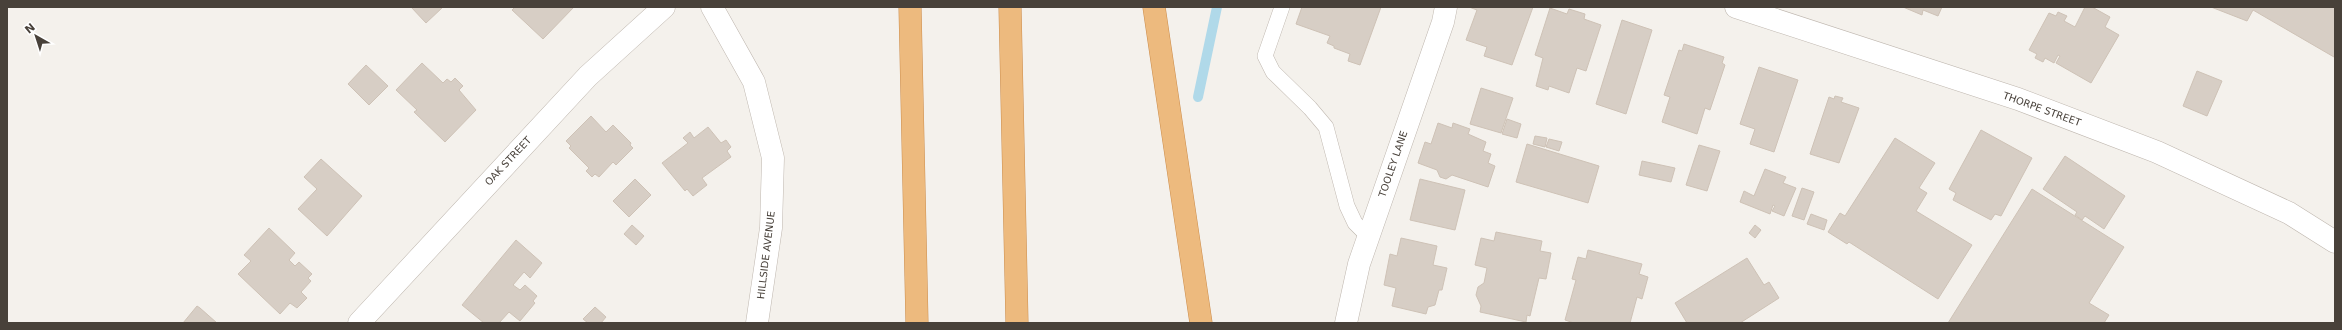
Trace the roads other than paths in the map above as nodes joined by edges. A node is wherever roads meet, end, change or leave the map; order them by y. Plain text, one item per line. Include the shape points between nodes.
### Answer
1 (664, 7) edge
2 (712, 7) edge
3 (910, 7) edge
4 (1010, 7) edge
5 (1154, 7) edge
6 (1282, 7) edge
7 (1446, 7) edge
8 (1736, 7) edge
9 (1368, 236) junction
10 (2335, 242) edge
11 (1017, 315) edge
12 (359, 323) edge
13 (757, 323) edge
14 (917, 323) edge
15 (1201, 323) edge
16 (1346, 323) edge

1 - 12 street, OAK STREET via 588,76
2 - 13 street, HILLSIDE AVENUE via 754,82 773,158 771,228
3 - 14 highway
4 - 11 highway
5 - 15 highway
6 - 9 lane via 1265,56 1273,72 1326,127 1347,206 1355,223
7 - 9 street, TOOLEY LANE
8 - 10 street, THORPE STREET via 2018,99 2157,152 2289,213
9 - 16 street, TOOLEY LANE

